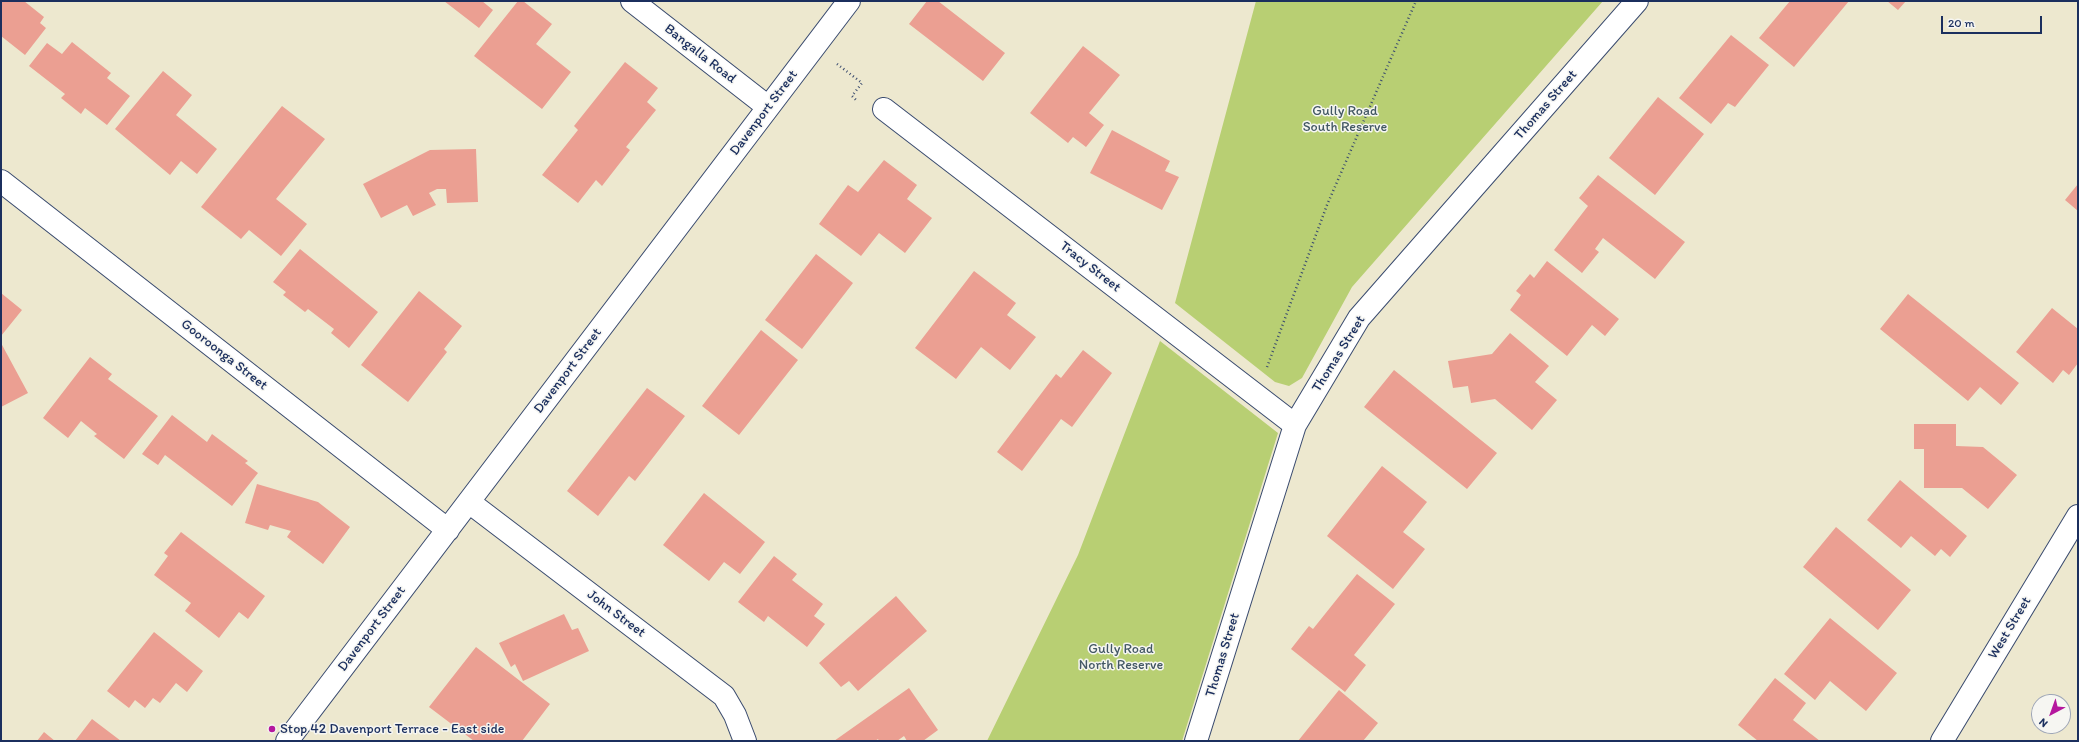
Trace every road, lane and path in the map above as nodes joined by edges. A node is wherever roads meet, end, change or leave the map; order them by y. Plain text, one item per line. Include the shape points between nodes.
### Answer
1 (632, 1) edge
2 (849, 1) edge
3 (1416, 1) edge
4 (1637, 1) edge
5 (814, 46) junction
6 (768, 107) junction
7 (884, 109) joint
8 (1, 181) edge
9 (1262, 400) junction
10 (1295, 425) junction
11 (469, 502) junction
12 (2078, 516) edge
13 (448, 530) junction
14 (287, 741) edge
15 (745, 741) edge
16 (1196, 741) edge
17 (1942, 741) edge

1 - 6 street, Bangalla Road
2 - 5 street, Davenport Street
3 - 9 path via 1327,205 1267,368
4 - 10 street, Thomas Street via 1359,318
5 - 6 street, Davenport Street
5 - 7 path via 862,83 852,96 871,112
6 - 11 street, Davenport Street
7 - 9 street, Tracy Street
8 - 13 street, Gooroonga Street
9 - 10 street, Tracy Street
10 - 16 street, Thomas Street
11 - 13 street, Davenport Street
11 - 15 street, John Street via 724,696
12 - 17 street, West Street
13 - 14 street, Davenport Street

